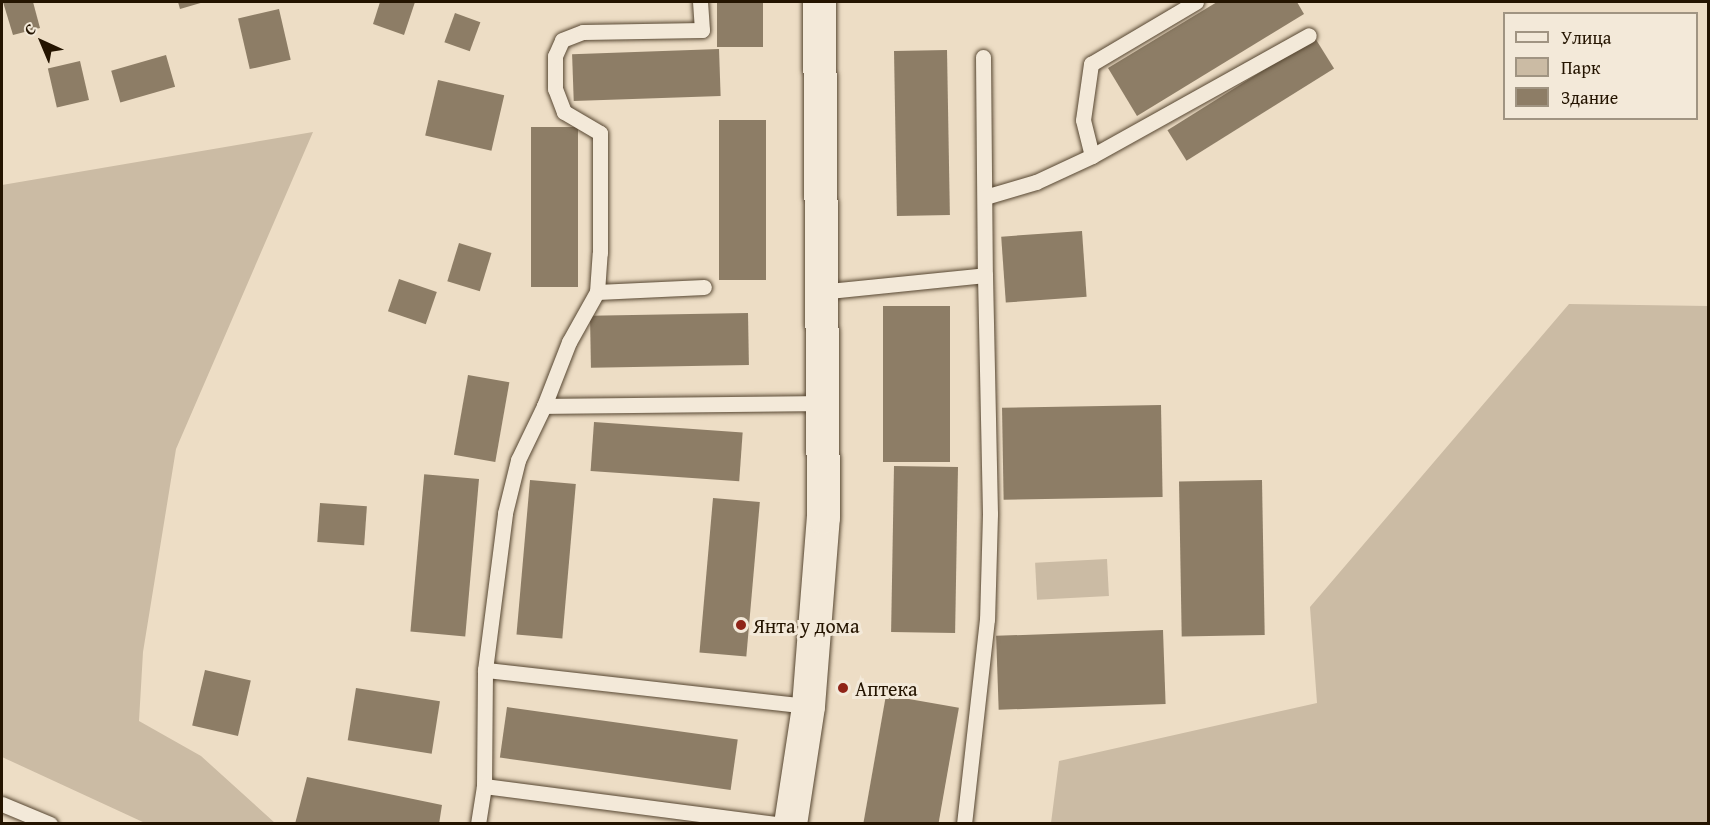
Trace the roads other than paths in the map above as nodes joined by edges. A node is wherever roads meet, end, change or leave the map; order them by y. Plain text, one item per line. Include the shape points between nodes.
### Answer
1 (700, 2) edge
2 (819, 2) edge
3 (1196, 2) edge
4 (1309, 35) dead end
5 (983, 57) dead end
6 (1092, 156) junction
7 (985, 197) junction
8 (985, 275) junction
9 (704, 287) dead end
10 (597, 292) junction
11 (819, 292) junction
12 (820, 404) junction
13 (544, 406) junction
14 (485, 670) junction
15 (808, 706) junction
16 (484, 786) junction
17 (2, 804) edge
18 (50, 824) edge
19 (478, 824) edge
20 (778, 824) edge
21 (790, 824) edge
22 (964, 824) edge

1 - 10 lane via 702,30 583,32 562,40 555,56 555,89 564,111 600,133
2 - 11 street
3 - 6 lane via 1091,64 1083,120
4 - 6 lane
5 - 7 lane
6 - 7 lane via 1036,182
7 - 8 lane
8 - 11 lane
8 - 22 lane via 990,514 987,619
9 - 10 lane
10 - 13 lane via 569,342
11 - 12 street
12 - 13 lane
12 - 15 street via 823,517
13 - 14 lane via 518,460 505,513
14 - 15 lane
14 - 16 lane
15 - 21 street
16 - 19 lane
16 - 20 lane
17 - 18 lane

